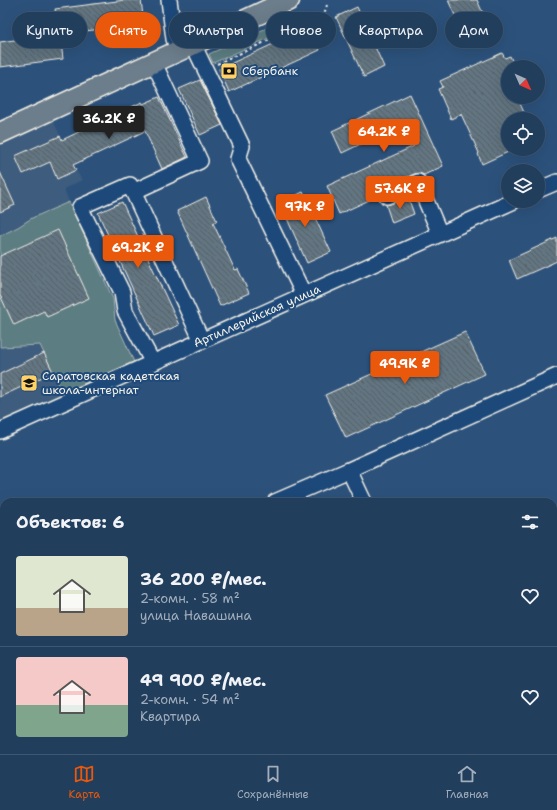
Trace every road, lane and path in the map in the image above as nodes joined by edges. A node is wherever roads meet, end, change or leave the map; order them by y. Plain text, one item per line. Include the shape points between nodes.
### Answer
1 (169, 0) edge
2 (289, 0) edge
3 (327, 5) dead end
4 (171, 12) edge
5 (258, 14) edge
6 (185, 48) joint
7 (154, 63) junction
8 (211, 66) dead end
9 (0, 133) edge
10 (557, 182) edge
11 (545, 187) edge
12 (134, 192) junction
13 (387, 196) dead end
14 (501, 207) edge
15 (440, 234) junction
16 (304, 295) junction
17 (202, 341) junction
18 (153, 363) junction
19 (557, 376) edge
20 (0, 431) edge
21 (349, 470) junction
22 (284, 498) edge
23 (362, 498) edge

1 - 4 street
2 - 5 main road
3 - 8 path via 324,15
6 - 7 main road
6 - 16 street via 242,146 238,159
7 - 9 main road
7 - 12 street via 200,161
10 - 11 street
12 - 17 street
12 - 18 street via 130,185 80,207 122,292 125,311
13 - 15 street via 418,182
14 - 15 street, Артиллерийская улица
15 - 16 street, Артиллерийская улица
16 - 17 street, Артиллерийская улица
17 - 18 street, Артиллерийская улица
18 - 20 street, Артиллерийская улица
19 - 21 street
21 - 22 street
21 - 23 street

